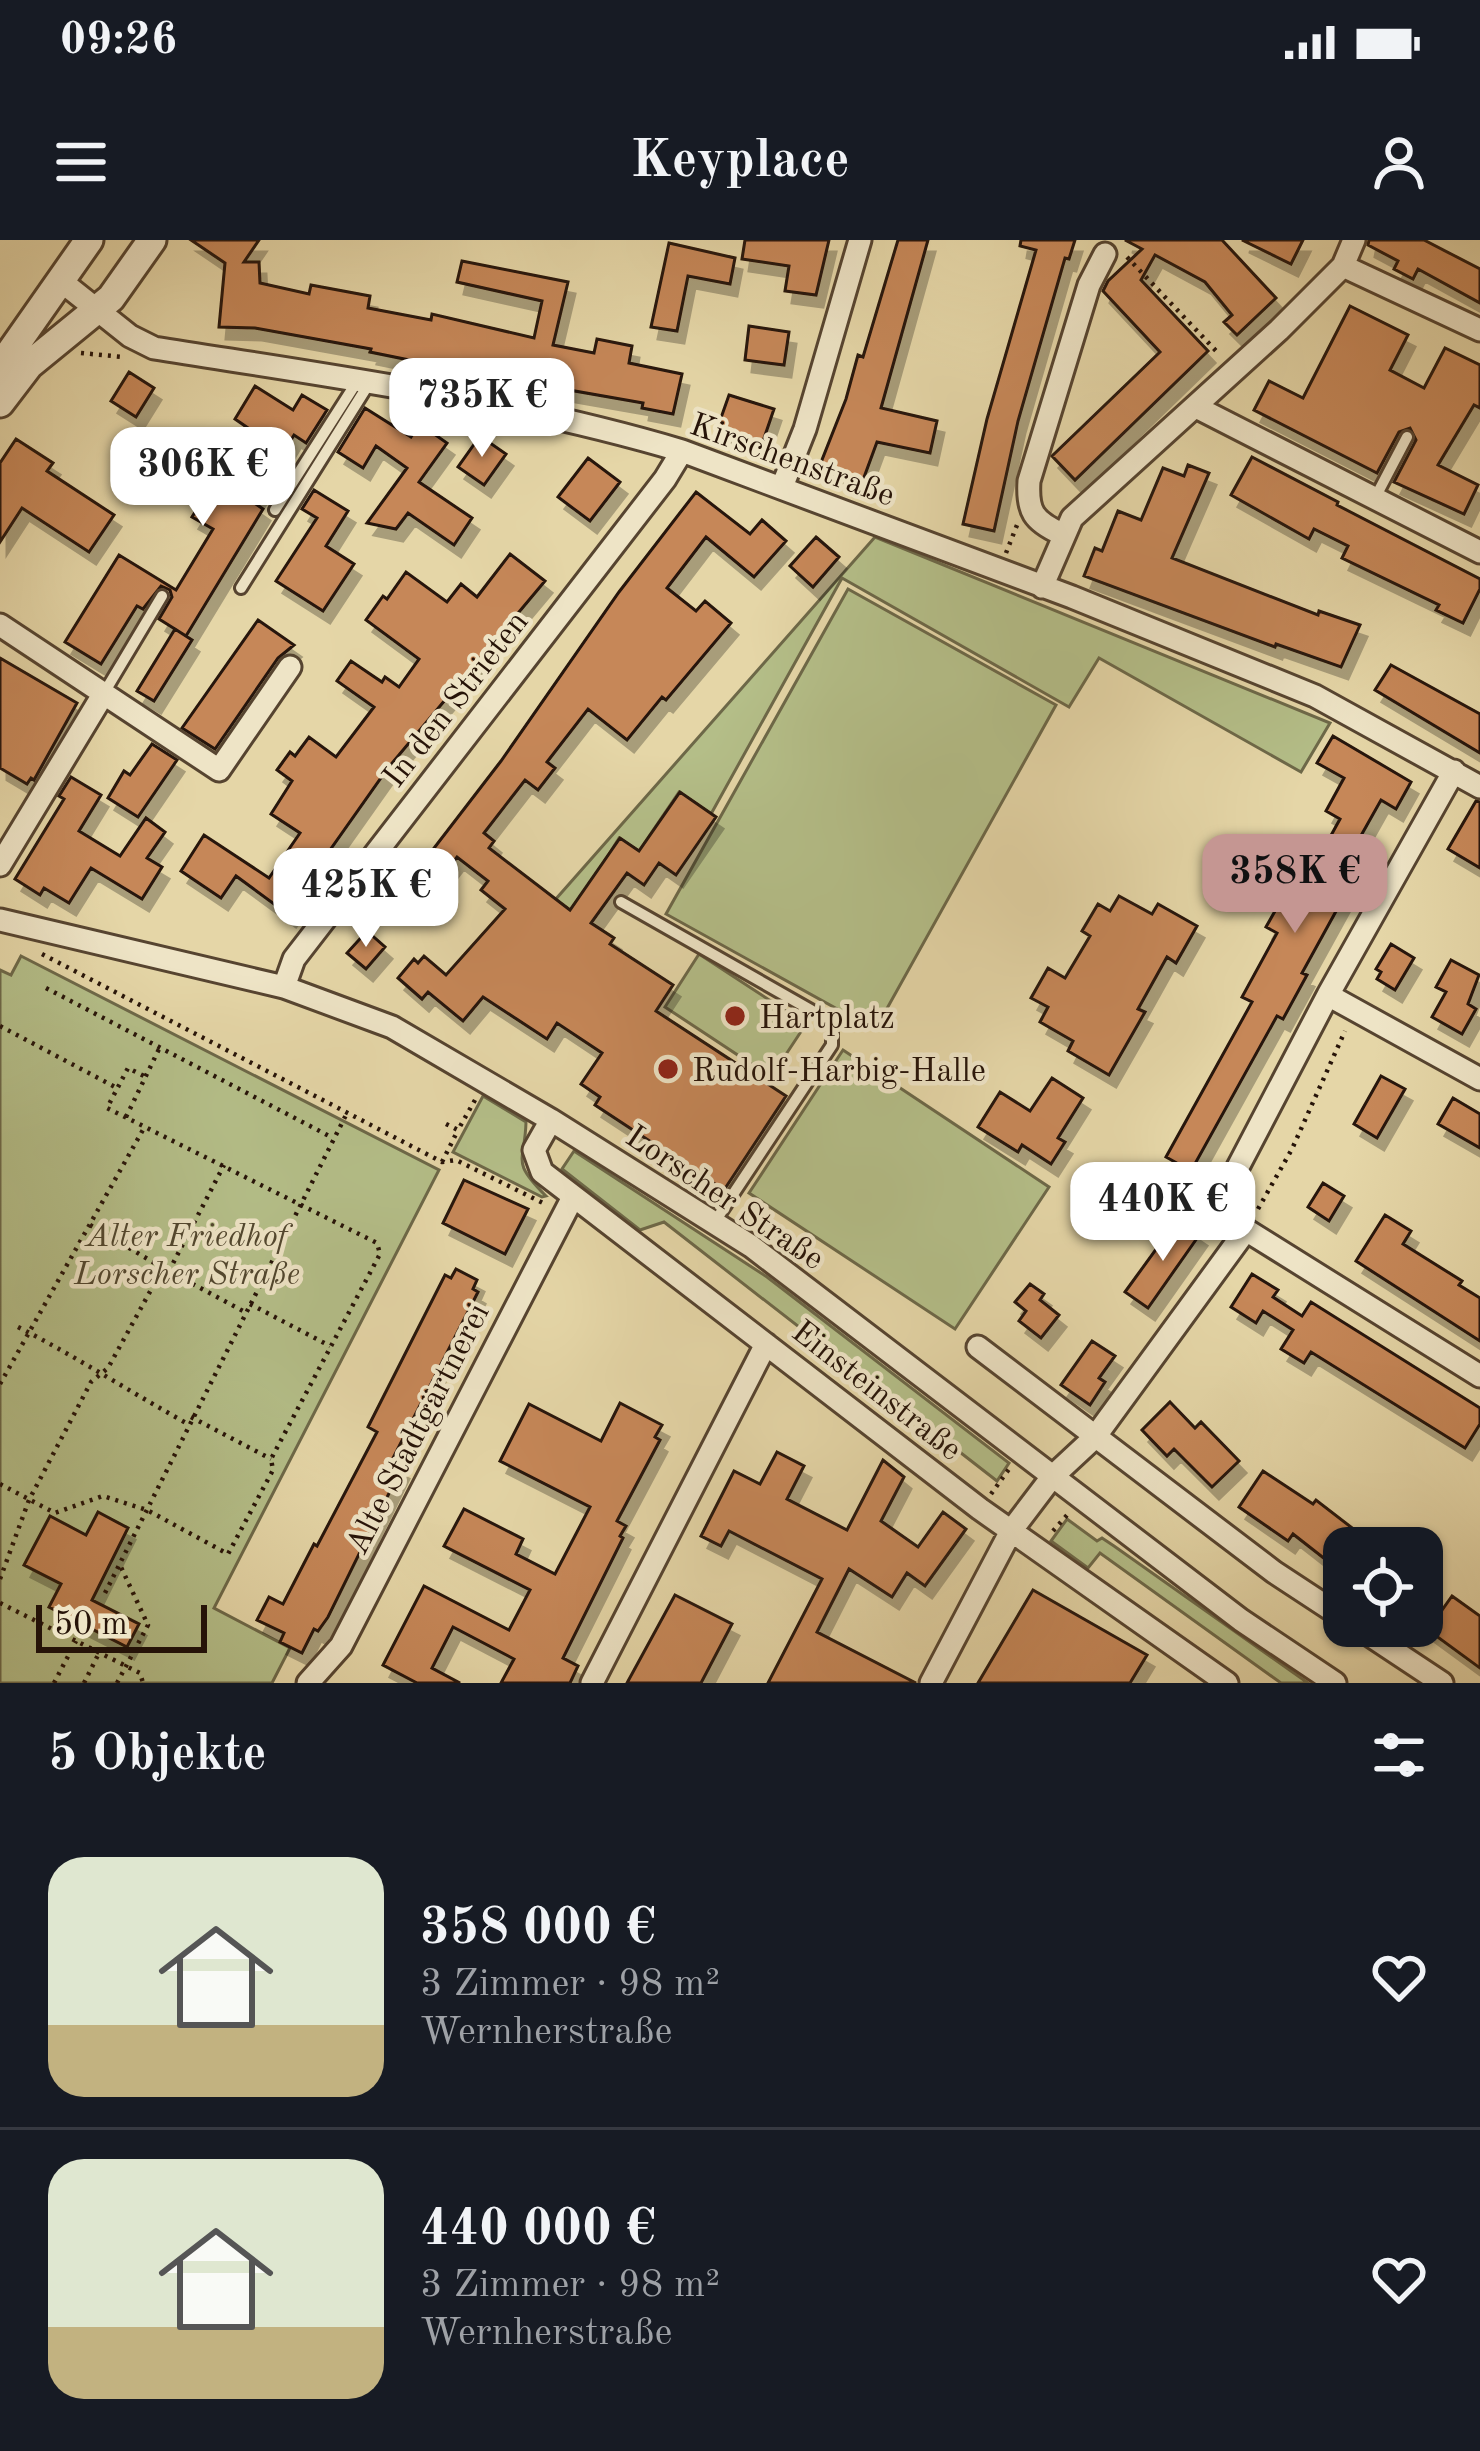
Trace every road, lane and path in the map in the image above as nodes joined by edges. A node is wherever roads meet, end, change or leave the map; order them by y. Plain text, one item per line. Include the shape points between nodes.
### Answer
1 (89, 240) edge
2 (152, 240) edge
3 (860, 240) edge
4 (1354, 240) edge
5 (1105, 254) joint
6 (1343, 266) junction
7 (61, 281) junction
8 (98, 310) junction
9 (1480, 330) edge
10 (1212, 346) dead end
11 (154, 348) junction
12 (69, 351) dead end
13 (4, 380) edge
14 (364, 381) junction
15 (1196, 407) junction
16 (1407, 437) dead end
17 (682, 452) junction
18 (782, 488) junction
19 (1375, 498) junction
20 (275, 510) dead end
21 (1031, 515) junction
22 (1062, 533) junction
23 (1480, 552) edge
24 (1000, 570) junction
25 (1042, 587) junction
26 (241, 588) dead end
27 (162, 596) dead end
28 (0, 625) edge
29 (290, 668) dead end
30 (104, 693) junction
31 (1454, 771) junction
32 (1480, 787) edge
33 (0, 865) edge
34 (621, 902) dead end
35 (0, 920) edge
36 (26, 945) dead end
37 (284, 987) junction
38 (46, 988) dead end
39 (1328, 994) junction
40 (1355, 1009) junction
41 (0, 1026) edge
42 (160, 1047) junction
43 (146, 1077) junction
44 (1480, 1079) edge
45 (486, 1082) junction
46 (117, 1088) junction
47 (347, 1113) junction
48 (126, 1117) junction
49 (551, 1120) junction
50 (446, 1124) dead end
51 (144, 1126) junction
52 (458, 1130) junction
53 (334, 1138) junction
54 (442, 1162) junction
55 (224, 1165) junction
56 (301, 1203) junction
57 (568, 1205) junction
58 (714, 1223) junction
59 (90, 1225) junction
60 (1246, 1230) junction
61 (166, 1270) junction
62 (249, 1304) junction
63 (244, 1312) junction
64 (18, 1327) dead end
65 (30, 1333) junction
66 (766, 1344) junction
67 (330, 1346) junction
68 (978, 1347) dead end
69 (101, 1373) junction
70 (1480, 1376) edge
71 (0, 1384) edge
72 (189, 1420) junction
73 (1095, 1437) junction
74 (271, 1459) junction
75 (1015, 1461) dead end
76 (1052, 1477) junction
77 (0, 1484) edge
78 (29, 1500) junction
79 (980, 1509) junction
80 (147, 1510) junction
81 (1082, 1525) dead end
82 (1011, 1531) junction
83 (1039, 1550) junction
84 (0, 1555) edge
85 (9, 1559) junction
86 (119, 1564) junction
87 (0, 1579) edge
88 (105, 1593) dead end
89 (0, 1603) edge
90 (1323, 1604) edge
91 (76, 1641) junction
92 (1388, 1647) edge
93 (99, 1653) junction
94 (126, 1666) junction
95 (54, 1683) edge
96 (84, 1683) edge
97 (117, 1683) edge
98 (143, 1683) edge
99 (308, 1683) edge
100 (592, 1683) edge
101 (931, 1683) edge
102 (1227, 1683) edge
103 (1335, 1683) edge
104 (1442, 1683) edge

1 - 7 street
2 - 8 street
3 - 18 street
4 - 6 street
5 - 10 path via 1123,253
5 - 21 street via 1029,481
6 - 9 street
6 - 15 street
7 - 8 street, Kirschenstraße
7 - 13 street
8 - 11 street, Kirschenstraße
8 - 13 street
11 - 12 path via 129,357
11 - 14 street, Kirschenstraße
14 - 17 street, Kirschenstraße
14 - 20 lane
14 - 26 lane
15 - 19 street
15 - 22 street
16 - 19 lane
17 - 18 street, Kirschenstraße
17 - 37 street, In den Strieten via 294,959
18 - 24 street, Kirschenstraße
19 - 23 street
21 - 22 street
21 - 24 path via 1015,526
22 - 25 street
24 - 25 street, Kirschenstraße
25 - 31 street, Kirschenstraße via 1315,696
27 - 30 lane
28 - 30 street
29 - 30 street via 219,770
30 - 33 street
31 - 32 street, Kirschenstraße
31 - 39 street
34 - 58 lane via 832,1022 832,1045
35 - 37 street, Lorscher Straße
36 - 47 path
37 - 45 street, Lorscher Straße via 392,1028
38 - 42 path
39 - 40 street
39 - 60 street via 1227,1188 1227,1203
40 - 44 street
40 - 60 path
41 - 46 path
42 - 43 path
42 - 53 path
43 - 46 path via 128,1068
43 - 48 path
45 - 49 street, Lorscher Straße
45 - 52 path
46 - 48 path via 107,1108
47 - 53 path
47 - 54 path
48 - 51 path
49 - 57 street, Einsteinstraße via 535,1150
49 - 58 street, Lorscher Straße
50 - 52 path
51 - 55 path
51 - 59 path
52 - 54 path
53 - 56 path
54 - 57 path via 456,1160 501,1187
55 - 56 path
55 - 61 path
56 - 62 path
56 - 67 path via 377,1243 380,1254
57 - 66 street, Einsteinstraße
57 - 99 street, Alte Stadtgärtnerei via 341,1646
58 - 76 street, Lorscher Straße
59 - 61 path
59 - 65 path
60 - 70 street
60 - 73 street
61 - 63 path
61 - 69 path
62 - 63 path
62 - 67 path
63 - 72 path
64 - 65 path
65 - 69 path
65 - 71 path
66 - 79 street, Einsteinstraße
66 - 100 street
67 - 74 path
68 - 73 street
69 - 72 path
69 - 78 path
72 - 74 path
72 - 80 path
73 - 76 street
73 - 90 street
74 - 80 path via 273,1470 228,1554
75 - 79 path
76 - 82 street
76 - 103 street, Lorscher Straße
77 - 78 path
78 - 80 path via 55,1513 103,1496
78 - 85 path
79 - 82 street, Einsteinstraße
80 - 86 path
81 - 83 path via 1067,1513
82 - 83 street, Einsteinstraße
82 - 101 street
83 - 102 street, Einsteinstraße
84 - 85 path
85 - 87 path
86 - 88 path
86 - 94 path via 148,1625
89 - 91 path
91 - 93 path
91 - 95 path
92 - 104 street
93 - 94 path
93 - 96 path
94 - 97 path
94 - 98 path

